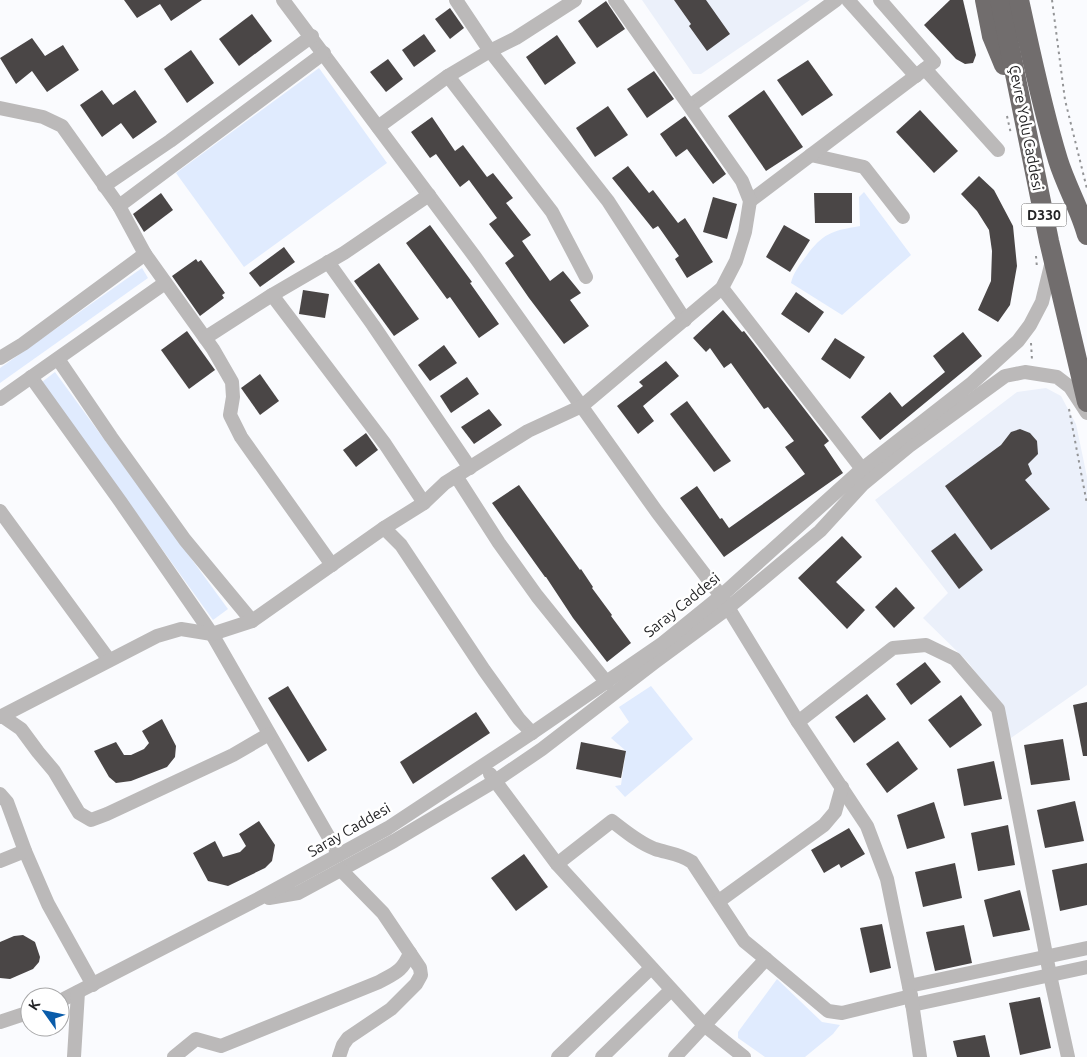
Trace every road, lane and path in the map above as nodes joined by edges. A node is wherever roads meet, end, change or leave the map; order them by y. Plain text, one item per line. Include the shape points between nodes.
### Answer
1 (283, 0) edge
2 (456, 0) edge
3 (575, 0) edge
4 (615, 0) edge
5 (836, 0) edge
6 (848, 0) edge
7 (880, 0) edge
8 (985, 0) edge
9 (1000, 0) edge
10 (1019, 0) edge
11 (1033, 0) edge
12 (1052, 0) edge
13 (556, 5) edge
14 (312, 36) junction
15 (490, 51) junction
16 (324, 53) junction
17 (925, 69) junction
18 (448, 76) junction
19 (690, 106) junction
20 (0, 108) edge
21 (1024, 116) junction
22 (378, 127) junction
23 (998, 150) dead end
24 (811, 155) junction
25 (1059, 163) junction
26 (104, 186) junction
27 (1087, 189) edge
28 (429, 195) junction
29 (750, 201) junction
30 (119, 206) junction
31 (903, 217) dead end
32 (1086, 227) edge
33 (145, 254) junction
34 (1053, 258) junction
35 (328, 262) junction
36 (586, 277) dead end
37 (165, 283) junction
38 (722, 288) junction
39 (272, 295) junction
40 (685, 320) junction
41 (205, 338) junction
42 (0, 358) edge
43 (58, 359) junction
44 (31, 377) junction
45 (0, 399) edge
46 (1087, 402) edge
47 (582, 406) junction
48 (1087, 413) edge
49 (470, 468) junction
50 (862, 469) junction
51 (456, 476) junction
52 (424, 503) junction
53 (0, 511) edge
54 (384, 528) junction
55 (332, 565) junction
56 (725, 602) junction
57 (252, 622) junction
58 (212, 634) junction
59 (109, 660) junction
60 (606, 683) junction
61 (1, 717) edge
62 (798, 722) junction
63 (269, 734) junction
64 (532, 734) junction
65 (484, 766) junction
66 (495, 780) junction
67 (842, 787) junction
68 (0, 794) edge
69 (25, 851) junction
70 (338, 855) junction
71 (0, 861) edge
72 (557, 864) junction
73 (341, 870) junction
74 (258, 899) junction
75 (719, 901) junction
76 (1087, 948) edge
77 (410, 953) junction
78 (1046, 957) junction
79 (766, 959) junction
80 (1087, 967) edge
81 (651, 968) junction
82 (1050, 975) junction
83 (93, 984) junction
84 (671, 990) junction
85 (78, 992) junction
86 (70, 996) edge
87 (911, 996) junction
88 (20, 1015) edge
89 (0, 1022) edge
90 (704, 1026) junction
91 (737, 1055) edge
92 (74, 1057) edge
93 (174, 1057) edge
94 (339, 1057) edge
95 (558, 1057) edge
96 (602, 1057) edge
97 (675, 1057) edge
98 (920, 1057) edge
99 (1068, 1057) edge

1 - 14 street
2 - 15 street
3 - 13 street
4 - 19 street
5 - 19 street
6 - 17 street
7 - 17 street
8 - 21 highway via 992,36
9 - 21 highway, Çevre Yolu Caddesi / D330
10 - 25 highway, Çevre Yolu Caddesi
11 - 25 highway
12 - 27 path via 1065,100
13 - 15 street via 516,38
14 - 16 street
14 - 26 street
15 - 18 street
15 - 40 street via 608,201
16 - 22 street
16 - 30 street
17 - 23 street
17 - 24 street
18 - 22 street
18 - 36 street via 552,212
19 - 29 street via 742,181
20 - 26 street via 43,117 62,126
21 - 34 highway, Çevre Yolu Caddesi / D330
22 - 28 street
24 - 29 street
24 - 31 street via 864,167
25 - 32 highway, Çevre Yolu Caddesi / D330
26 - 30 street
28 - 35 street
28 - 47 street
29 - 38 street via 736,261
30 - 33 street
33 - 37 street
33 - 42 street
34 - 46 highway, Çevre Yolu Caddesi / D330
34 - 50 street, Saray Caddesi via 1042,302 1018,341 972,383
35 - 39 street
35 - 49 street
37 - 41 street
37 - 43 street
38 - 40 street
38 - 50 street
39 - 41 street
39 - 52 street via 385,444
40 - 47 street
41 - 55 street via 232,382 230,415 241,437
43 - 44 street
43 - 57 street via 185,540
44 - 45 street
44 - 58 street
47 - 49 street via 528,431
47 - 56 street
48 - 56 street, Saray Caddesi via 1070,387 1056,377 1025,372 1005,376 909,446 863,484 820,531
49 - 51 street
50 - 56 street, Saray Caddesi
51 - 52 street
51 - 60 street via 498,543
52 - 54 street
53 - 59 street
54 - 55 street
54 - 64 street via 401,545 484,670
55 - 57 street
56 - 60 street, Saray Caddesi
56 - 62 street
56 - 66 street, Saray Caddesi via 655,662 542,750
57 - 58 street
58 - 59 street via 182,629 157,636
58 - 63 street
59 - 61 street
60 - 64 street, Saray Caddesi
61 - 63 street via 21,729 54,771 79,813 91,820 233,755
62 - 67 street
62 - 78 street via 893,648 926,644 955,659 998,708
63 - 70 street
64 - 65 street, Saray Caddesi
65 - 66 street
65 - 70 street, Saray Caddesi via 388,828
66 - 72 street
66 - 73 street, Saray Caddesi
67 - 75 street via 835,812 824,825
67 - 87 street via 867,826 887,879
68 - 69 street via 7,802
69 - 71 street
69 - 83 street via 48,904
70 - 74 street, Saray Caddesi
72 - 75 street via 612,821 654,848 686,857
72 - 81 street
73 - 74 street, Saray Caddesi via 298,893
73 - 77 street via 383,913
74 - 83 street, Saray Caddesi
75 - 79 street via 744,941
76 - 78 street
77 - 93 street via 405,965 379,982 221,1046 196,1040
77 - 94 street via 420,968 421,975 416,984 391,1009 348,1038
78 - 82 street
78 - 87 street
79 - 87 street via 828,1011 842,1013
79 - 90 street
80 - 82 street
81 - 84 street
81 - 95 street
82 - 87 street
82 - 99 street
83 - 85 street, Saray Caddesi
84 - 90 street
84 - 96 street
85 - 86 street, Saray Caddesi
85 - 92 street
87 - 98 street
88 - 89 street
90 - 91 street
90 - 97 street

